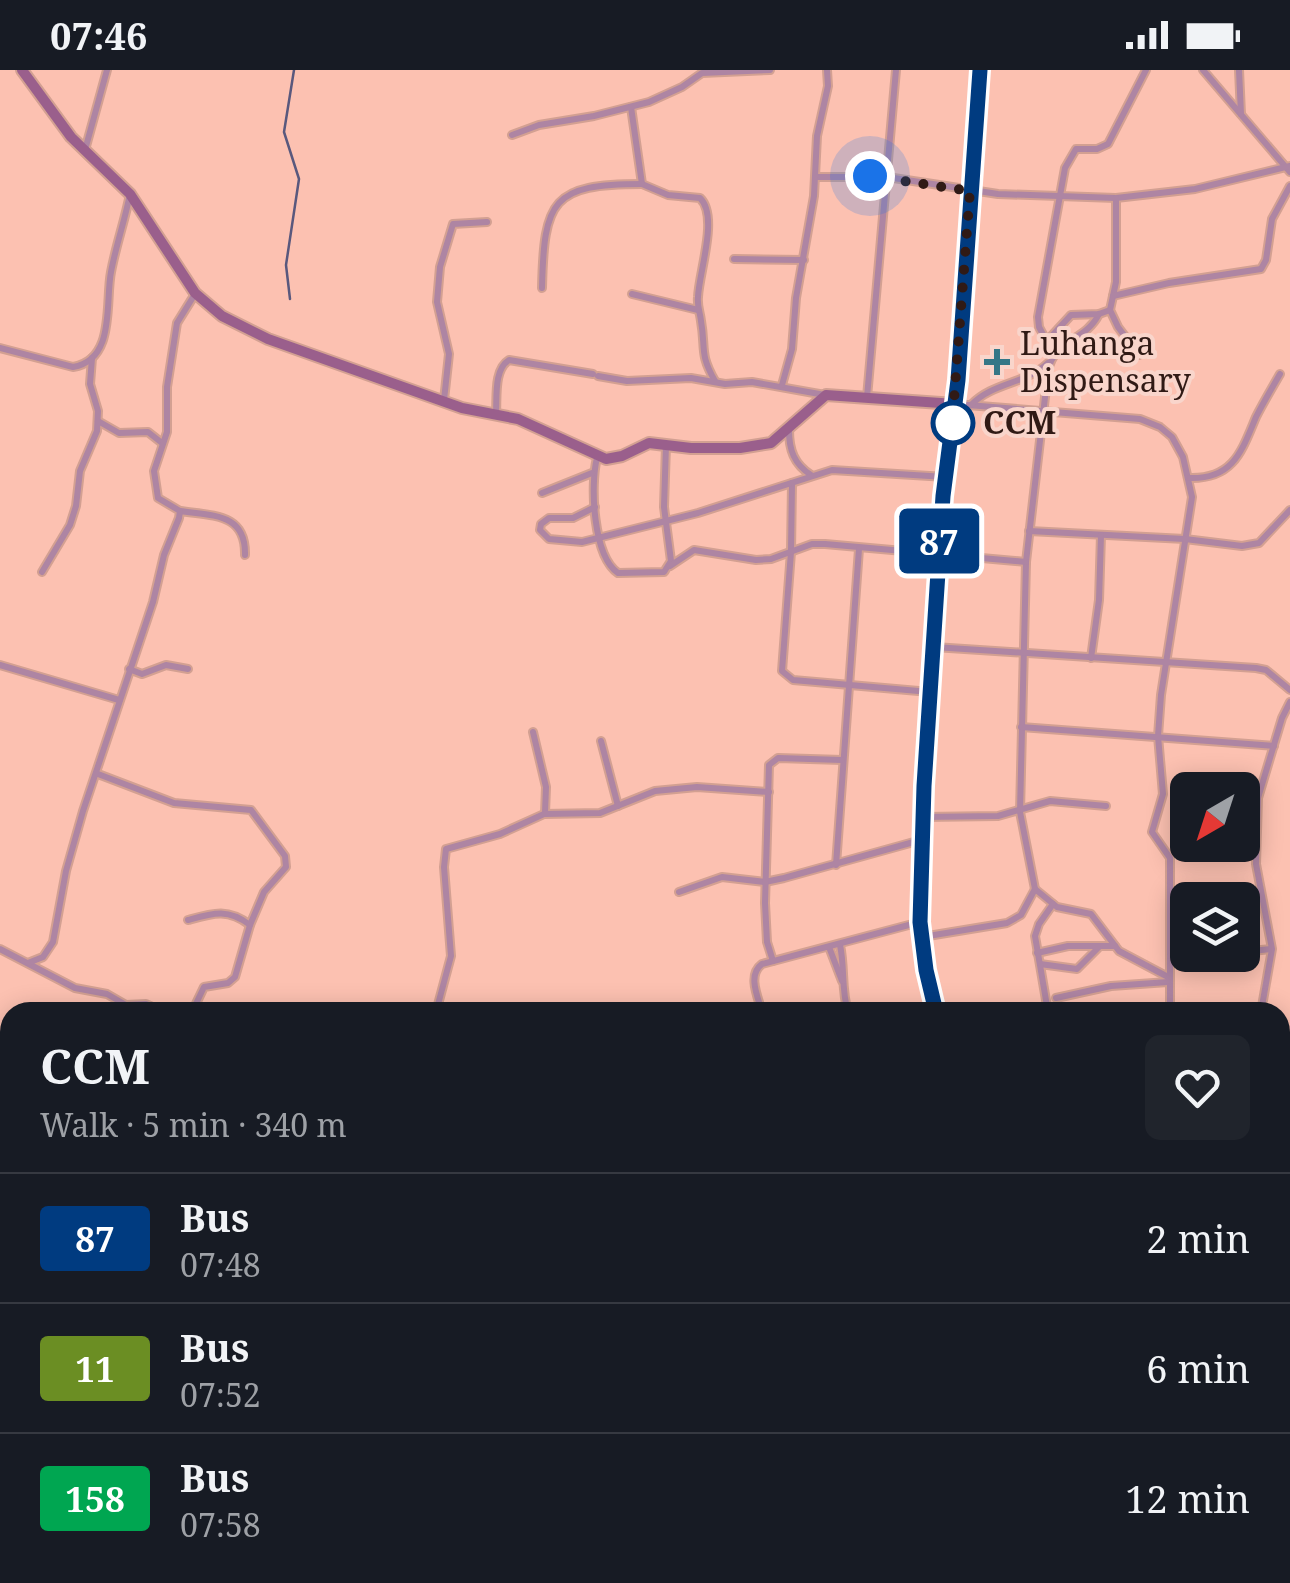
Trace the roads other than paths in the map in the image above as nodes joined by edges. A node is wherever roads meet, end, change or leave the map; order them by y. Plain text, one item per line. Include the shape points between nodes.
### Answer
1 (22, 70) edge
2 (107, 70) edge
3 (770, 70) edge
4 (827, 70) edge
5 (896, 70) edge
6 (980, 70) edge
7 (1146, 70) edge
8 (1202, 70) edge
9 (1239, 70) edge
10 (703, 72) edge
11 (631, 107) junction
12 (1241, 114) junction
13 (512, 135) dead end
14 (85, 151) junction
15 (1289, 168) edge
16 (817, 178) junction
17 (887, 178) junction
18 (642, 184) junction
19 (1290, 186) edge
20 (970, 191) junction
21 (130, 194) junction
22 (1058, 197) junction
23 (1116, 198) junction
24 (487, 222) dead end
25 (734, 259) dead end
26 (804, 260) junction
27 (542, 288) dead end
28 (196, 293) junction
29 (632, 294) dead end
30 (1113, 296) junction
31 (698, 310) junction
32 (1110, 310) junction
33 (1099, 314) junction
34 (1047, 341) junction
35 (0, 348) edge
36 (1139, 355) dead end
37 (92, 357) junction
38 (1051, 358) junction
39 (1280, 374) dead end
40 (715, 382) junction
41 (782, 385) junction
42 (826, 395) junction
43 (867, 399) junction
44 (444, 402) junction
45 (955, 404) junction
46 (971, 405) junction
47 (1045, 410) junction
48 (496, 414) junction
49 (98, 421) junction
50 (788, 430) junction
51 (163, 444) junction
52 (666, 445) junction
53 (597, 458) junction
54 (593, 472) junction
55 (812, 476) junction
56 (946, 477) junction
57 (1190, 478) junction
58 (792, 482) junction
59 (542, 493) dead end
60 (594, 507) junction
61 (1290, 510) edge
62 (180, 511) junction
63 (666, 522) junction
64 (1030, 531) junction
65 (1101, 534) junction
66 (600, 538) junction
67 (1185, 539) junction
68 (859, 549) junction
69 (791, 552) junction
70 (938, 553) junction
71 (245, 555) dead end
72 (1026, 562) junction
73 (670, 566) junction
74 (42, 572) dead end
75 (933, 647) junction
76 (1022, 652) junction
77 (1091, 658) junction
78 (1166, 663) junction
79 (0, 664) edge
80 (188, 669) dead end
81 (129, 670) junction
82 (847, 686) junction
83 (1290, 690) edge
84 (930, 692) junction
85 (119, 700) junction
86 (1290, 702) edge
87 (1021, 727) junction
88 (534, 732) dead end
89 (1158, 736) junction
90 (601, 741) dead end
91 (1274, 746) junction
92 (842, 760) junction
93 (98, 774) junction
94 (769, 792) junction
95 (618, 806) junction
96 (1106, 806) dead end
97 (1020, 812) junction
98 (544, 814) junction
99 (923, 817) junction
100 (922, 840) junction
101 (836, 865) junction
102 (765, 882) junction
103 (1170, 882) edge
104 (1035, 889) junction
105 (679, 892) dead end
106 (1053, 904) junction
107 (188, 920) dead end
108 (920, 922) junction
109 (250, 925) junction
110 (921, 938) junction
111 (840, 945) junction
112 (1114, 946) junction
113 (829, 947) junction
114 (1098, 947) junction
115 (0, 949) edge
116 (1272, 949) junction
117 (1260, 950) edge
118 (1037, 953) junction
119 (1170, 956) edge
120 (773, 961) junction
121 (28, 963) junction
122 (1039, 964) junction
123 (1168, 980) junction
124 (842, 982) junction
125 (1056, 998) dead end
126 (122, 1002) edge
127 (197, 1002) edge
128 (439, 1002) edge
129 (760, 1002) edge
130 (846, 1002) edge
131 (934, 1002) edge
132 (1046, 1002) edge
133 (1169, 1002) edge
134 (1263, 1002) edge

1 - 14 street
2 - 14 street
3 - 10 street
4 - 16 street
5 - 17 street
6 - 20 street
7 - 22 street via 1108,144 1073,152
8 - 12 street
9 - 12 street
10 - 11 street
11 - 13 street
11 - 18 street
12 - 15 street
14 - 21 street
15 - 23 street
16 - 17 street
16 - 26 street
17 - 20 street
17 - 43 street
18 - 27 street via 564,196 548,225
18 - 31 street via 704,200 708,226
19 - 30 street via 1272,219 1260,269
20 - 22 street
20 - 45 street
21 - 28 street
21 - 37 street via 111,270 106,328
22 - 23 street
22 - 34 street via 1038,318
23 - 30 street
24 - 44 street via 452,224 444,246 437,302 449,354
25 - 26 street
26 - 41 street
28 - 44 street via 222,316 268,339
28 - 51 street via 177,323
29 - 31 street
30 - 32 street
31 - 40 street via 702,357
32 - 33 street
32 - 36 street
33 - 34 street via 1071,314
33 - 38 street via 1090,330
34 - 38 street
35 - 37 street via 73,367
37 - 49 street
38 - 46 street via 1034,374 990,390
38 - 47 street
39 - 57 street via 1244,452 1206,478
40 - 41 street
40 - 48 street via 627,381 509,360 499,370
41 - 42 street
42 - 43 street
42 - 50 street
43 - 45 street
44 - 48 street
45 - 46 street
45 - 56 street
46 - 47 street
47 - 57 street via 1160,427 1172,437
47 - 64 street
48 - 53 street via 518,418
49 - 51 street via 119,433 148,432
49 - 74 street via 70,525
50 - 52 street via 752,447
50 - 55 street via 791,454
51 - 62 street via 155,492
52 - 53 street via 650,442 622,456
52 - 63 street
53 - 54 street
54 - 59 street
54 - 60 street
55 - 56 street via 843,468
55 - 58 street
56 - 70 street
57 - 67 street
58 - 63 street
58 - 69 street
60 - 66 street
60 - 66 street via 573,518 548,518 540,530 566,542
61 - 67 street via 1253,544
62 - 71 street via 238,526
62 - 81 street
63 - 66 street
63 - 73 street
64 - 65 street
64 - 72 street
65 - 67 street
65 - 77 street
66 - 73 street via 607,562 618,572
67 - 78 street
68 - 69 street via 812,544
68 - 70 street
68 - 82 street
69 - 73 street via 756,560 694,550
69 - 82 street via 782,672 793,680
70 - 72 street
70 - 75 street
72 - 76 street
75 - 76 street
75 - 84 street
76 - 77 street
76 - 87 street
77 - 78 street
78 - 83 street via 1266,670
78 - 89 street
79 - 85 street
80 - 81 street via 169,664 144,674
81 - 85 street
82 - 84 street
82 - 92 street
84 - 99 street
85 - 93 street
86 - 91 street
87 - 89 street
87 - 97 street
88 - 98 street via 546,787
89 - 91 street
89 - 103 street via 1163,794 1152,832 1170,858
90 - 95 street
91 - 116 street via 1258,798 1256,864
92 - 94 street via 778,758 769,764
92 - 101 street
93 - 109 street via 174,804 252,812 287,863
93 - 121 street via 66,871 53,942 43,957
94 - 95 street via 675,788
94 - 102 street
95 - 98 street via 600,813
96 - 97 street via 1050,801
97 - 99 street
97 - 104 street
98 - 128 street via 444,852 451,956
99 - 100 street
100 - 101 street
100 - 108 street
101 - 102 street
102 - 105 street via 722,876
102 - 120 street
104 - 106 street
104 - 110 street via 1007,923
106 - 112 street via 1091,914
106 - 118 street via 1036,930
107 - 109 street via 222,912
108 - 110 street
108 - 111 street
109 - 127 street via 235,977 204,987
110 - 131 street
111 - 113 street
111 - 124 street
112 - 114 street
112 - 123 street
113 - 120 street
113 - 124 street
114 - 118 street
114 - 122 street via 1077,969
115 - 121 street
116 - 117 street
116 - 134 street
118 - 122 street
119 - 123 street
120 - 129 street via 754,972
121 - 126 street via 75,988
122 - 132 street
123 - 125 street
123 - 133 street
124 - 130 street

